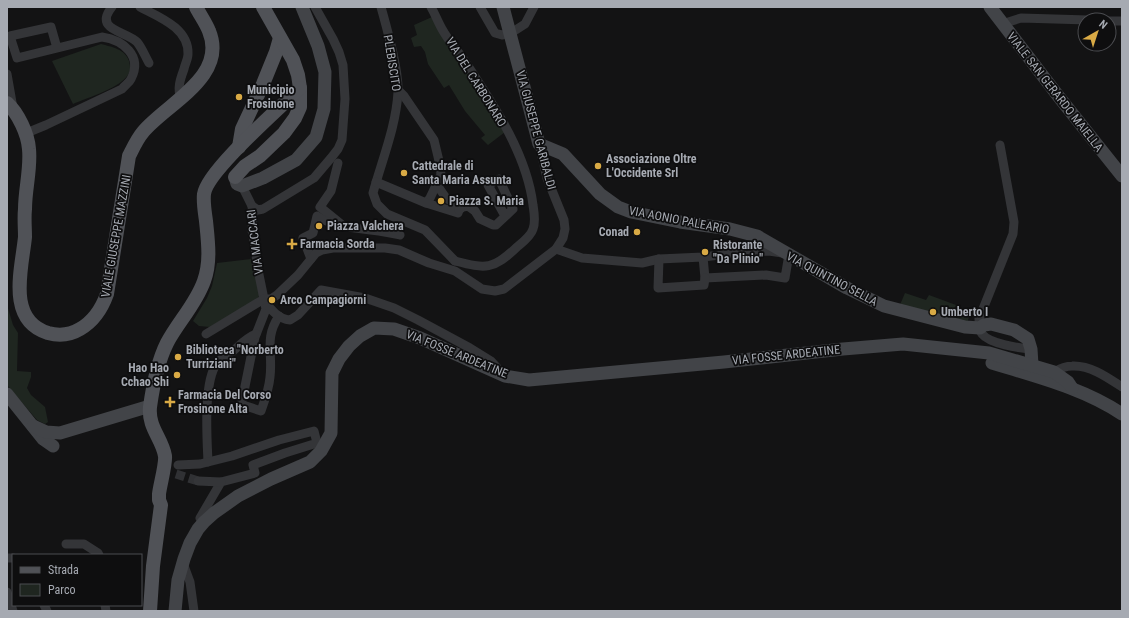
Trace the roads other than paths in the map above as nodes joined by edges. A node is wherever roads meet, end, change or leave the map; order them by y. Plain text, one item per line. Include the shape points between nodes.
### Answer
1 (112, 7) edge
2 (140, 7) edge
3 (196, 7) edge
4 (262, 7) edge
5 (302, 7) edge
6 (315, 7) edge
7 (381, 7) edge
8 (431, 7) edge
9 (480, 7) edge
10 (503, 7) edge
11 (534, 7) edge
12 (990, 7) edge
13 (1077, 20) edge
14 (1002, 24) junction
15 (511, 33) junction
16 (280, 38) junction
17 (57, 48) junction
18 (149, 63) dead end
19 (7, 74) edge
20 (300, 88) junction
21 (398, 90) junction
22 (181, 99) junction
23 (10, 106) edge
24 (24, 134) junction
25 (539, 144) junction
26 (1000, 145) dead end
27 (239, 146) junction
28 (338, 163) dead end
29 (1122, 176) edge
30 (238, 182) junction
31 (376, 182) junction
32 (437, 185) junction
33 (426, 203) junction
34 (252, 206) junction
35 (459, 210) junction
36 (505, 216) dead end
37 (343, 226) junction
38 (400, 235) dead end
39 (556, 249) junction
40 (789, 254) junction
41 (703, 257) junction
42 (312, 259) junction
43 (659, 259) junction
44 (455, 266) junction
45 (705, 278) junction
46 (264, 299) junction
47 (279, 316) junction
48 (980, 328) junction
49 (206, 334) dead end
50 (256, 334) junction
51 (943, 348) junction
52 (1032, 365) junction
53 (1054, 372) junction
54 (505, 376) junction
55 (1122, 387) edge
56 (1072, 388) junction
57 (7, 394) edge
58 (150, 406) junction
59 (1122, 414) edge
60 (33, 426) junction
61 (53, 446) dead end
62 (208, 462) junction
63 (178, 465) dead end
64 (198, 481) tunnel mouth
65 (221, 482) junction
66 (204, 522) junction
67 (66, 544) dead end
68 (98, 554) edge
69 (183, 563) junction
70 (7, 592) edge
71 (12, 606) edge
72 (150, 611) edge
73 (175, 611) edge
74 (194, 611) edge

1 - 18 street via 107,18 110,28 136,41
2 - 22 street via 175,27 187,43 188,55 178,86
3 - 22 main road, VIALE GIUSEPPE MAZZINI via 210,31 211,59 196,85
4 - 16 main road
5 - 30 main road via 318,46 325,72 324,108 316,137 296,160 263,178
6 - 34 street via 343,65 345,99 342,140 338,149 314,178 263,209 258,210
7 - 21 street, PLEBISCITO
8 - 44 street, VIA DEL CARBONARO via 442,29 506,128 525,171 534,217 531,234 498,263 481,267
9 - 15 street via 495,33
10 - 15 main road, VIA GIUSEPPE GARIBALDI
11 - 15 street via 525,24
12 - 14 main road, VIALE SAN GERARDO MAIELLA
13 - 14 street via 1021,18
14 - 29 main road, VIALE SAN GERARDO MAIELLA
15 - 25 main road, VIA GIUSEPPE GARIBALDI
16 - 20 main road via 293,60
16 - 27 main road via 263,84 242,129
17 - 17 street via 51,27 10,36 17,58
17 - 24 street via 102,37 113,39 124,45 132,55 134,66 130,80 122,89
19 - 23 street
20 - 27 main road
20 - 30 main road via 300,108 295,118 260,156 245,166
21 - 31 street, PLEBISCITO via 392,130
21 - 32 street via 434,140 441,175
22 - 24 main road, VIALE GIUSEPPE MAZZINI via 144,131 129,156 103,306 87,325 65,335 42,331 32,324 20,302 19,283 25,236 29,156
23 - 24 main road, VIALE GIUSEPPE MAZZINI via 21,123
25 - 39 street, VIA GIUSEPPE GARIBALDI via 547,178 564,220 563,238
25 - 40 main road, VIA AONIO PALEARIO via 563,154 600,194 618,207 644,216 730,229 757,236
26 - 48 street via 1014,222 1013,234 979,319
27 - 58 main road via 211,177 206,187 204,200 209,249 207,273 198,295 162,354
28 - 37 street via 330,191 320,208
30 - 34 street, VIA MACCARI
31 - 33 street
31 - 44 street, PLEBISCITO via 373,193 381,209 398,220 425,230
32 - 33 street
32 - 35 street via 446,198 460,207
33 - 35 street via 458,213
34 - 46 street, VIA MACCARI via 252,230
35 - 36 street via 468,206 480,218 493,225
37 - 38 street
37 - 42 street via 317,216 313,233 303,238
39 - 43 street, VIA QUINTINO SELLA via 582,258 621,262 642,263
39 - 44 street, VIA GIUSEPPE GARIBALDI via 500,290 482,289
40 - 41 street, VIA QUINTINO SELLA via 769,251
40 - 45 street via 785,278 766,275
40 - 48 main road, VIA QUINTINO SELLA via 884,306 965,327
41 - 43 street, VIA QUINTINO SELLA
41 - 45 street
42 - 44 street via 316,253 333,248 385,248 399,250 429,263
42 - 46 street via 277,295 271,299
43 - 45 street via 658,288 704,285
46 - 47 street via 268,307
46 - 49 street
46 - 50 street via 266,309
47 - 50 street via 270,336 270,376 261,411 241,406
47 - 54 street via 290,320 321,290 365,298 400,311 445,334 491,361
48 - 52 main road, VIA QUINTINO SELLA via 991,324 1014,330 1028,339
50 - 62 street via 248,337 222,358 210,380
51 - 52 main road, VIA FOSSE ARDEATINE via 989,353
51 - 54 main road, VIA FOSSE ARDEATINE via 903,344 554,378 529,380
51 - 56 main road
52 - 53 main road, VIA FOSSE ARDEATINE
53 - 55 street via 1070,366 1079,366 1100,373
53 - 56 main road
54 - 66 main road, VIA FOSSE ARDEATINE via 420,338 394,329 374,328 360,336 338,359 332,373 331,434 321,451 310,462 238,496
56 - 59 main road via 1105,402
57 - 60 main road
58 - 60 main road via 60,433 46,432
58 - 72 main road via 151,421 165,457 159,494 161,505
60 - 61 main road
62 - 63 street
62 - 65 street via 314,431 317,443 253,465 255,473
64 - 65 street
65 - 66 street via 200,518
66 - 69 main road, VIA FOSSE ARDEATINE via 190,543
67 - 68 street via 84,544
69 - 73 main road, VIA FOSSE ARDEATINE via 178,580
69 - 74 street via 190,582
70 - 71 street

